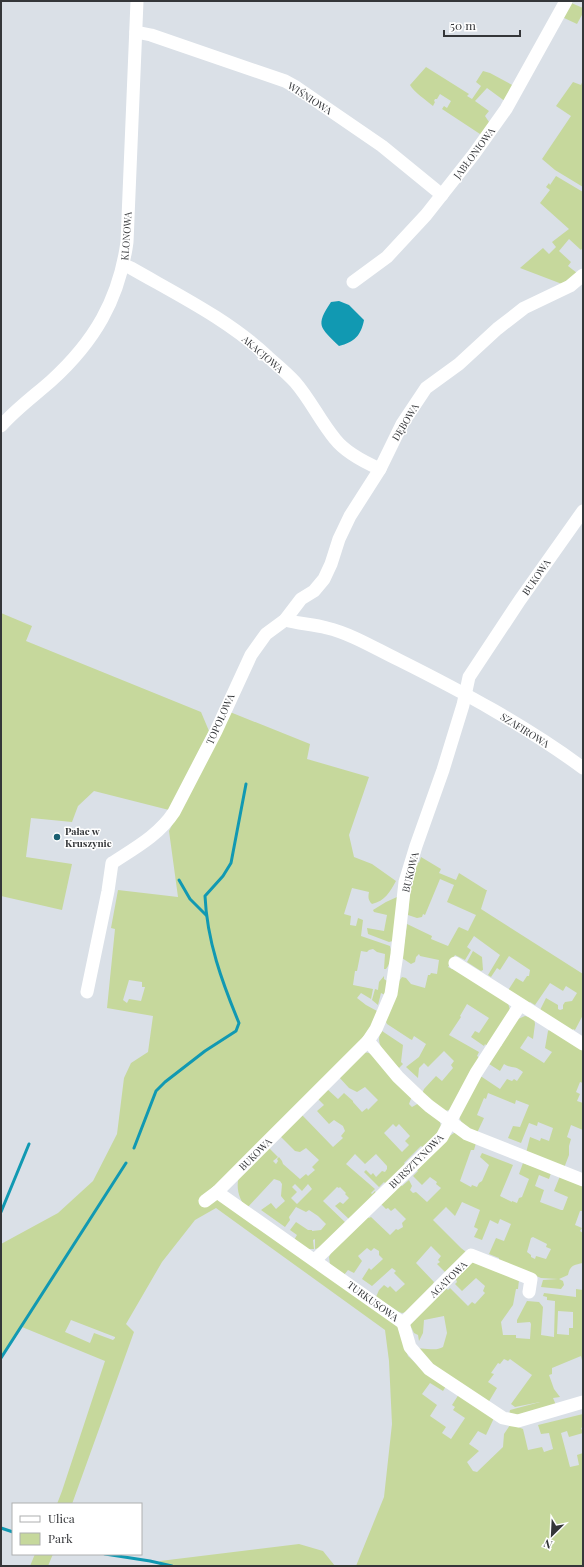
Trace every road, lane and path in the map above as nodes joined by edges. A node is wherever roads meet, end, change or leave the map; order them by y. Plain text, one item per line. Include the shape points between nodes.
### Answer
1 (137, 1) edge
2 (566, 1) edge
3 (136, 32) junction
4 (442, 195) junction
5 (124, 265) junction
6 (583, 275) edge
7 (354, 282) dead end
8 (1, 426) edge
9 (380, 469) junction
10 (583, 511) edge
11 (285, 620) junction
12 (433, 677) junction
13 (469, 677) junction
14 (465, 695) junction
15 (583, 768) edge
16 (455, 963) dead end
17 (87, 992) dead end
18 (520, 1005) junction
19 (368, 1041) junction
20 (583, 1044) edge
21 (450, 1122) junction
22 (583, 1180) edge
23 (217, 1192) junction
24 (205, 1201) dead end
25 (315, 1260) junction
26 (529, 1292) dead end
27 (403, 1323) junction
28 (583, 1402) edge

1 - 3 street, KLONOWA
2 - 4 street, JABŁONIOWA via 506,109
3 - 4 street, WIŚNIOWA via 151,35 296,87 382,146
3 - 5 street, KLONOWA
4 - 7 street, JABŁONIOWA via 387,257
5 - 8 street, KLONOWA via 112,299 96,330 59,374
5 - 9 street, AKACJOWA via 218,319 267,355 294,382 335,440 353,454
6 - 9 street, DĘBOWA via 570,286 524,308 459,364 426,388 402,424
9 - 11 street, DĘBOWA via 350,516 324,579 314,591 301,599
10 - 13 street, BUKOWA
11 - 12 street via 333,630
11 - 17 street, TOPOLOWA via 266,634 251,655 206,751 167,824 112,863
12 - 13 street via 452,682
12 - 14 street
13 - 14 street, BUKOWA
14 - 15 street, SZAFIROWA via 527,730
14 - 19 street, BUKOWA via 406,882 391,994
16 - 18 street
18 - 20 street
18 - 21 street, BURSZTYNOWA via 476,1073
19 - 21 street via 398,1077
19 - 23 street, BUKOWA
21 - 22 street via 467,1134
21 - 25 street, BURSZTYNOWA via 442,1137
23 - 24 street, BUKOWA
23 - 25 street, TURKUSOWA
25 - 27 street, TURKUSOWA
26 - 27 street, AGATOWA via 531,1279 471,1255
27 - 28 street, TURKUSOWA via 410,1347 429,1369 503,1418 518,1421

